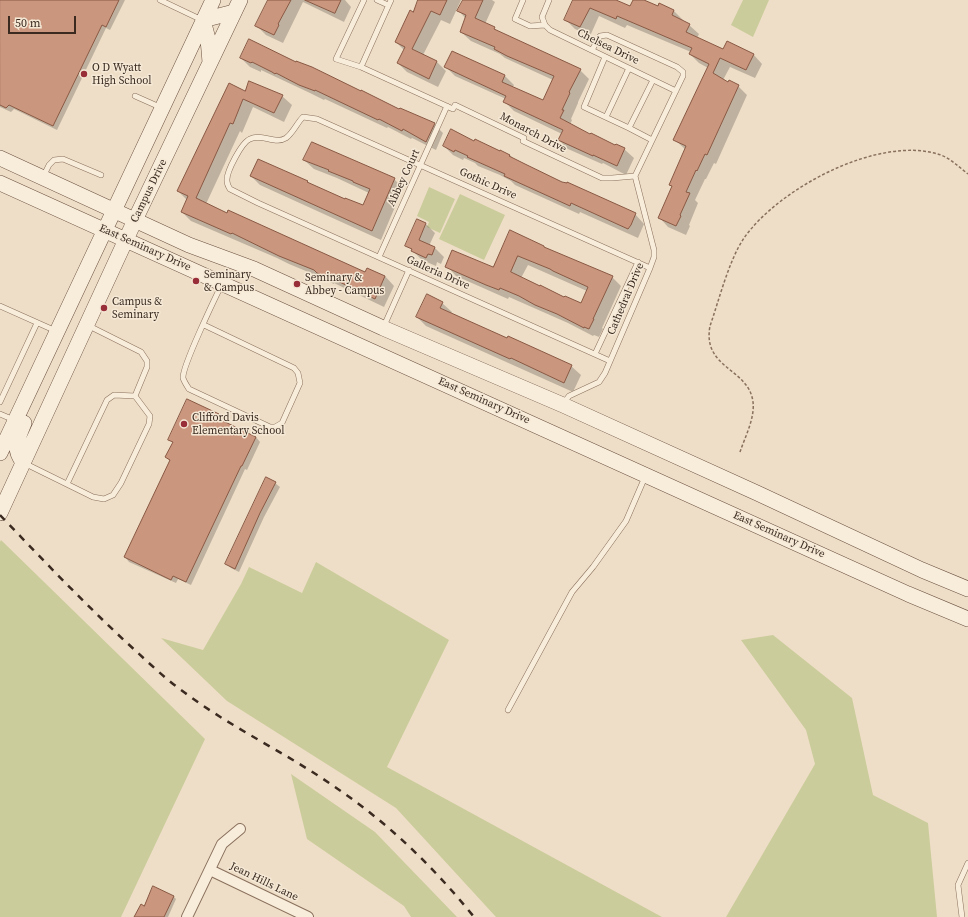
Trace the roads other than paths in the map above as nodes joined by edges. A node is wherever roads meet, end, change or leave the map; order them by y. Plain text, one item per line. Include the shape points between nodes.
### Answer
1 (160, 0) edge
2 (213, 0) edge
3 (364, 0) edge
4 (377, 0) edge
5 (523, 0) edge
6 (549, 0) edge
7 (389, 3) edge
8 (237, 6) edge
9 (203, 20) junction
10 (545, 26) junction
11 (592, 50) junction
12 (606, 57) junction
13 (210, 64) junction
14 (361, 67) junction
15 (630, 68) junction
16 (653, 80) junction
17 (676, 91) junction
18 (135, 96) dead end
19 (447, 106) junction
20 (162, 108) junction
21 (606, 117) junction
22 (317, 119) joint
23 (629, 128) junction
24 (652, 140) junction
25 (0, 158) edge
26 (421, 165) junction
27 (101, 175) dead end
28 (635, 176) junction
29 (43, 178) junction
30 (0, 183) edge
31 (114, 210) junction
32 (135, 220) junction
33 (104, 230) junction
34 (126, 240) junction
35 (378, 257) junction
36 (638, 262) junction
37 (650, 268) junction
38 (409, 270) junction
39 (222, 283) junction
40 (0, 306) edge
41 (37, 323) junction
42 (86, 325) junction
43 (204, 325) junction
44 (383, 328) junction
45 (57, 332) junction
46 (373, 351) junction
47 (595, 354) junction
48 (610, 361) junction
49 (40, 368) junction
50 (135, 396) junction
51 (0, 402) edge
52 (563, 405) junction
53 (0, 414) edge
54 (15, 421) junction
55 (0, 453) edge
56 (23, 462) junction
57 (646, 475) junction
58 (67, 484) junction
59 (0, 513) edge
60 (968, 589) edge
61 (968, 619) edge
62 (508, 710) dead end
63 (240, 829) dead end
64 (968, 863) edge
65 (210, 870) junction
66 (966, 870) edge
67 (187, 917) edge
68 (306, 917) edge
69 (962, 917) edge

1 - 9 lane
2 - 9 main road
3 - 14 lane, Monarch Drive via 336,59
4 - 7 lane
5 - 10 lane via 515,19 530,26
6 - 10 lane via 542,17
7 - 14 lane
8 - 9 main road
8 - 13 main road, Campus Drive
9 - 13 main road
9 - 20 main road
10 - 11 lane, Chelsea Drive
11 - 12 lane, Chelsea Drive
11 - 17 lane via 600,36 607,35 677,67 683,72 683,76
12 - 15 lane, Chelsea Drive
12 - 21 lane via 584,107
13 - 32 main road, Campus Drive
14 - 19 lane, Monarch Drive
15 - 16 lane, Chelsea Drive
15 - 21 lane
16 - 17 lane, Chelsea Drive
16 - 23 lane
17 - 24 lane
18 - 20 lane
19 - 26 lane, Abbey Court
19 - 28 lane, Monarch Drive via 453,109 455,105 602,178
20 - 31 main road
21 - 23 lane
22 - 26 lane, Gothic Drive
22 - 35 lane, Galleria Drive via 303,117 285,138 249,139 232,164 226,180 227,186 258,203
23 - 24 lane
24 - 28 lane
25 - 29 main road, East Seminary Drive
26 - 35 lane, Abbey Court
26 - 36 lane, Gothic Drive
27 - 29 lane via 63,159 54,160
28 - 37 lane, Cathedral Drive via 654,250
29 - 31 main road, East Seminary Drive
30 - 33 main road, East Seminary Drive
31 - 32 main road, East Seminary Drive
31 - 33 main road
32 - 34 main road, Campus Drive
32 - 44 main road, East Seminary Drive via 254,269
33 - 34 main road, East Seminary Drive
33 - 45 main road
34 - 39 main road, East Seminary Drive
34 - 42 main road, Campus Drive
35 - 38 lane, Galleria Drive
36 - 37 lane, Gothic Drive
36 - 47 lane
37 - 48 lane, Cathedral Drive
38 - 44 lane
38 - 47 lane, Galleria Drive
39 - 43 lane
39 - 46 main road, East Seminary Drive
40 - 41 lane
41 - 45 lane
41 - 51 lane
42 - 50 lane via 141,352 147,360 147,367
42 - 56 main road, Campus Drive
43 - 43 lane via 184,370 183,379 189,389 270,427 282,423 300,383 298,373 294,368
44 - 46 main road
44 - 52 main road, East Seminary Drive
45 - 49 main road
46 - 57 main road, East Seminary Drive
47 - 48 lane, Galleria Drive
48 - 52 lane, Cathedral Drive via 599,382 569,396
49 - 54 main road
49 - 56 main road via 41,385 17,441 17,452
50 - 58 lane via 114,395 107,400
50 - 58 lane via 150,416 149,424 114,495 104,499 93,497
52 - 60 main road, East Seminary Drive
53 - 54 lane
54 - 55 main road
56 - 58 lane
56 - 59 main road, Campus Drive
57 - 61 main road, East Seminary Drive
57 - 62 lane via 626,521 572,592
63 - 65 street via 222,844
64 - 66 lane
65 - 67 street
65 - 68 street, Jean Hills Lane
66 - 69 lane via 958,886

